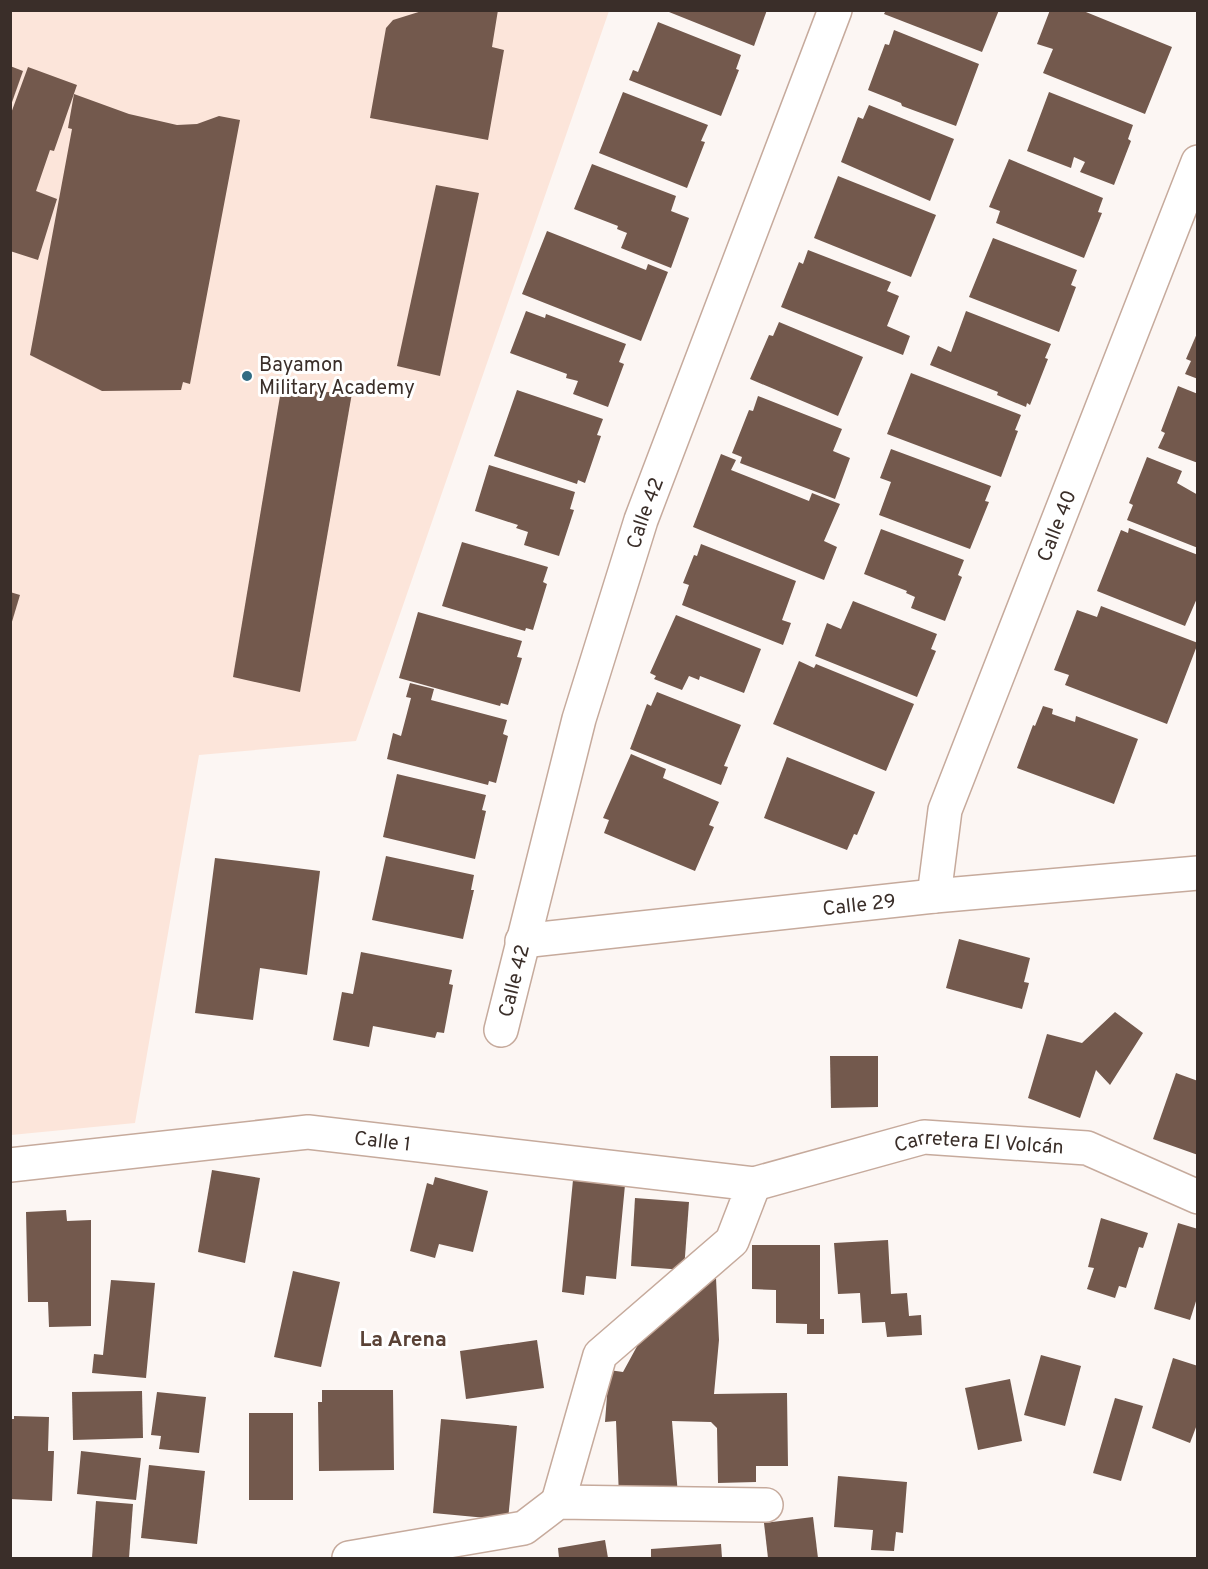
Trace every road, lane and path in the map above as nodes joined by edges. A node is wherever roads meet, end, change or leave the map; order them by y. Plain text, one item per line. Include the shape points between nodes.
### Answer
1 (835, 10) edge
2 (1197, 162) edge
3 (1197, 873) edge
4 (934, 896) junction
5 (522, 941) junction
6 (501, 1030) dead end
7 (10, 1165) edge
8 (754, 1184) junction
9 (1197, 1197) edge
10 (558, 1502) junction
11 (766, 1505) dead end
12 (349, 1558) edge

1 - 5 street, Calle 42 via 641,520 579,719
2 - 4 street, Calle 40 via 945,810
3 - 4 street, Calle 29
4 - 5 street, Calle 29
5 - 6 street, Calle 42
7 - 8 street, Calle 1 via 308,1132
8 - 9 street, Carretera El Volcán via 924,1137 1087,1148
8 - 10 street via 732,1241 600,1355
10 - 11 street
10 - 12 street via 524,1528

